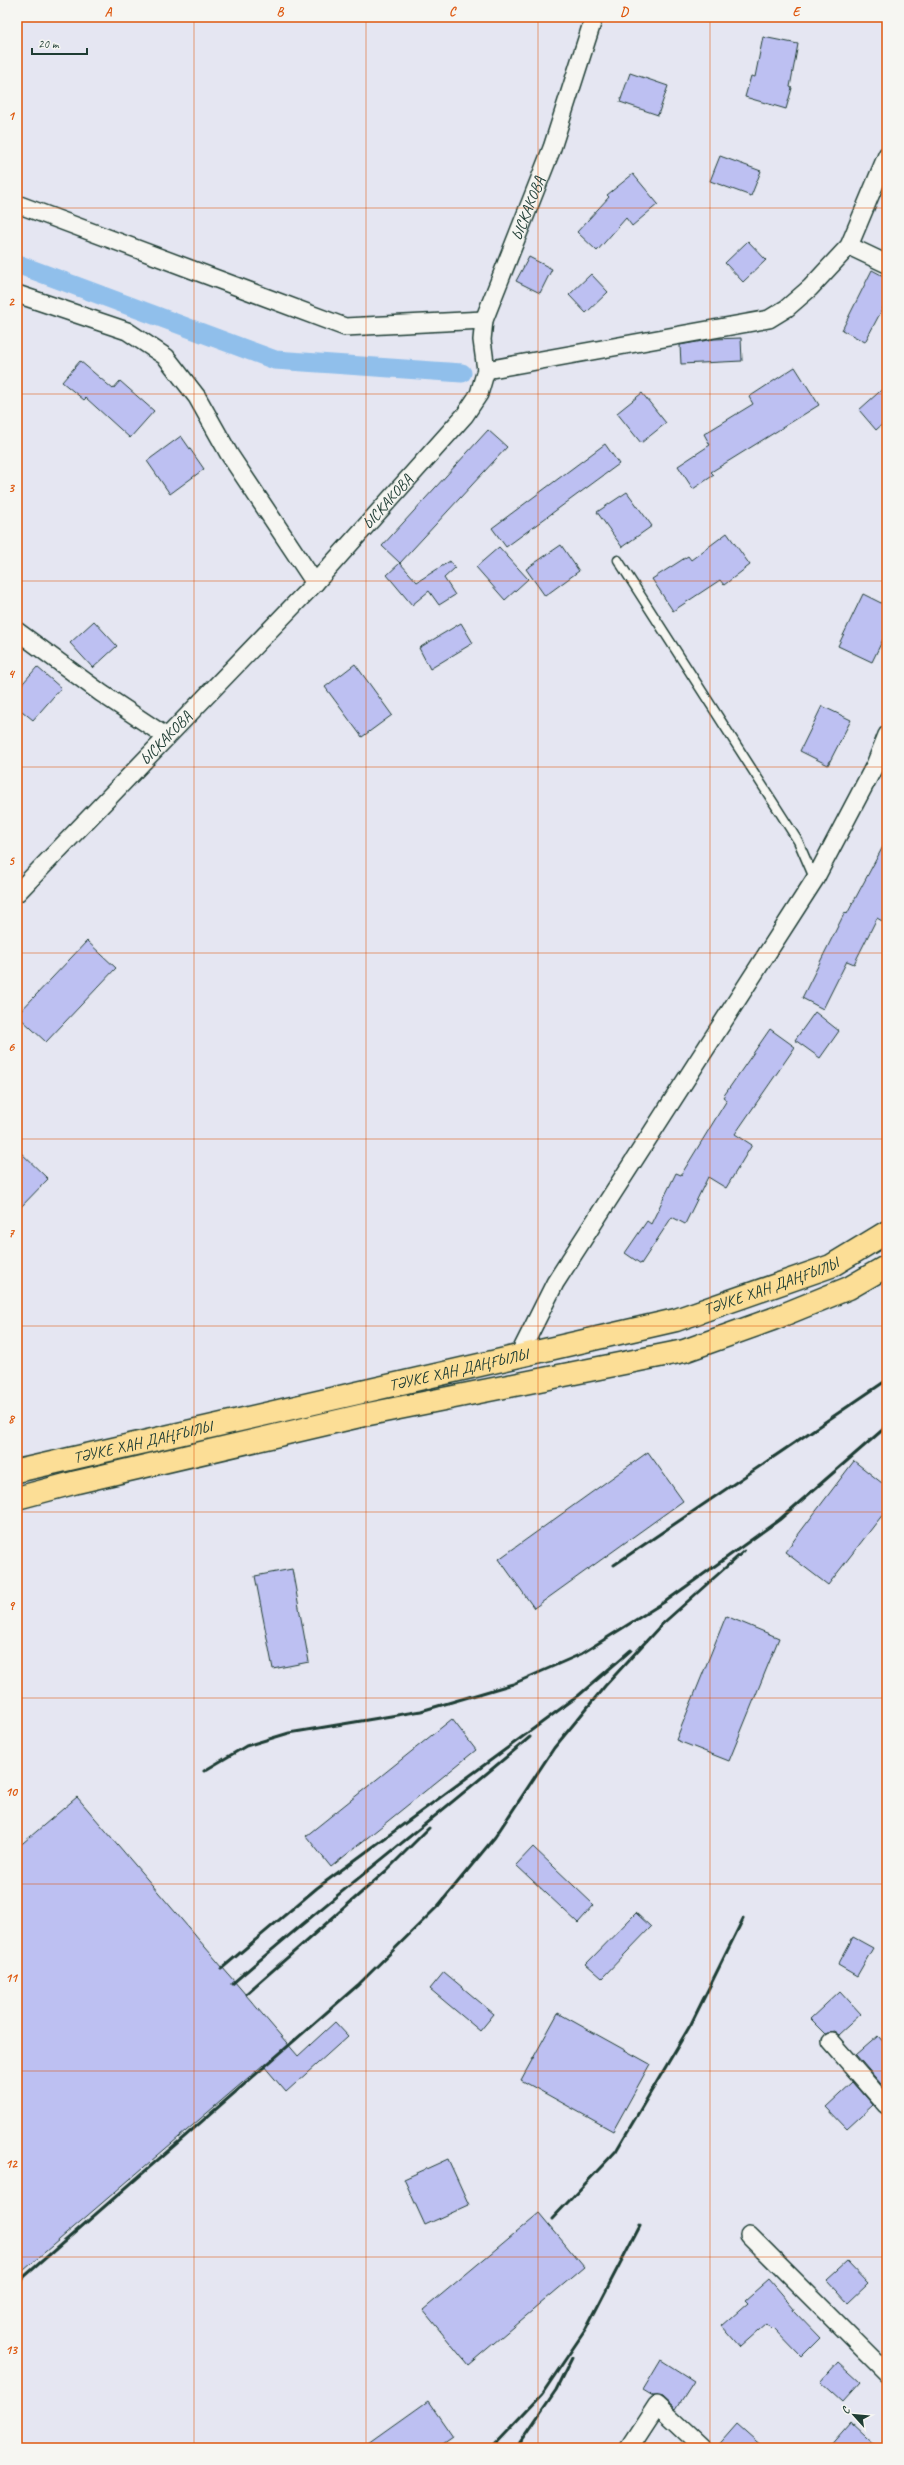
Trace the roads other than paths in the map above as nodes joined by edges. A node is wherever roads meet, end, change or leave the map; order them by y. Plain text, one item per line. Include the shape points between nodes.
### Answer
1 (594, 17) edge
2 (887, 155) edge
3 (17, 204) edge
4 (849, 246) junction
5 (887, 264) edge
6 (17, 294) edge
7 (484, 320) junction
8 (486, 370) junction
9 (618, 560) dead end
10 (315, 583) junction
11 (17, 631) edge
12 (887, 735) edge
13 (167, 737) junction
14 (815, 879) junction
15 (17, 893) edge
16 (887, 1232) edge
17 (887, 1266) edge
18 (676, 1320) junction
19 (684, 1350) junction
20 (519, 1355) junction
21 (359, 1392) junction
22 (364, 1415) junction
23 (17, 1471) edge
24 (17, 1498) edge
25 (832, 2042) dead end
26 (887, 2106) edge
27 (749, 2235) dead end
28 (887, 2373) edge
29 (629, 2448) edge
30 (703, 2448) edge

1 - 7 street, ЫСКАКОВА via 552,148
2 - 4 street
3 - 7 street via 345,327
4 - 5 street
4 - 8 street via 810,288 787,308 769,319
6 - 10 street via 127,331 166,357 197,397 229,454
7 - 8 street, ЫСКАКОВА via 482,340
8 - 10 street, ЫСКАКОВА via 479,394 464,415
9 - 14 lane via 794,834
10 - 13 street, ЫСКАКОВА
11 - 13 street via 101,693
12 - 14 street via 875,765
13 - 15 street, ЫСКАКОВА
14 - 20 street via 555,1283
16 - 18 main road, ТӘУКЕ ХАН ДАҢҒЫЛЫ via 832,1266
17 - 19 main road, ТӘУКЕ ХАН ДАҢҒЫЛЫ via 849,1288 773,1319
18 - 19 main road
18 - 20 main road, ТӘУКЕ ХАН ДАҢҒЫЛЫ
19 - 22 main road, ТӘУКЕ ХАН ДАҢҒЫЛЫ
20 - 21 main road, ТӘУКЕ ХАН ДАҢҒЫЛЫ
21 - 22 main road
21 - 23 main road, ТӘУКЕ ХАН ДАҢҒЫЛЫ
22 - 24 main road, ТӘУКЕ ХАН ДАҢҒЫЛЫ
25 - 26 street
27 - 28 street
29 - 30 street via 657,2404

